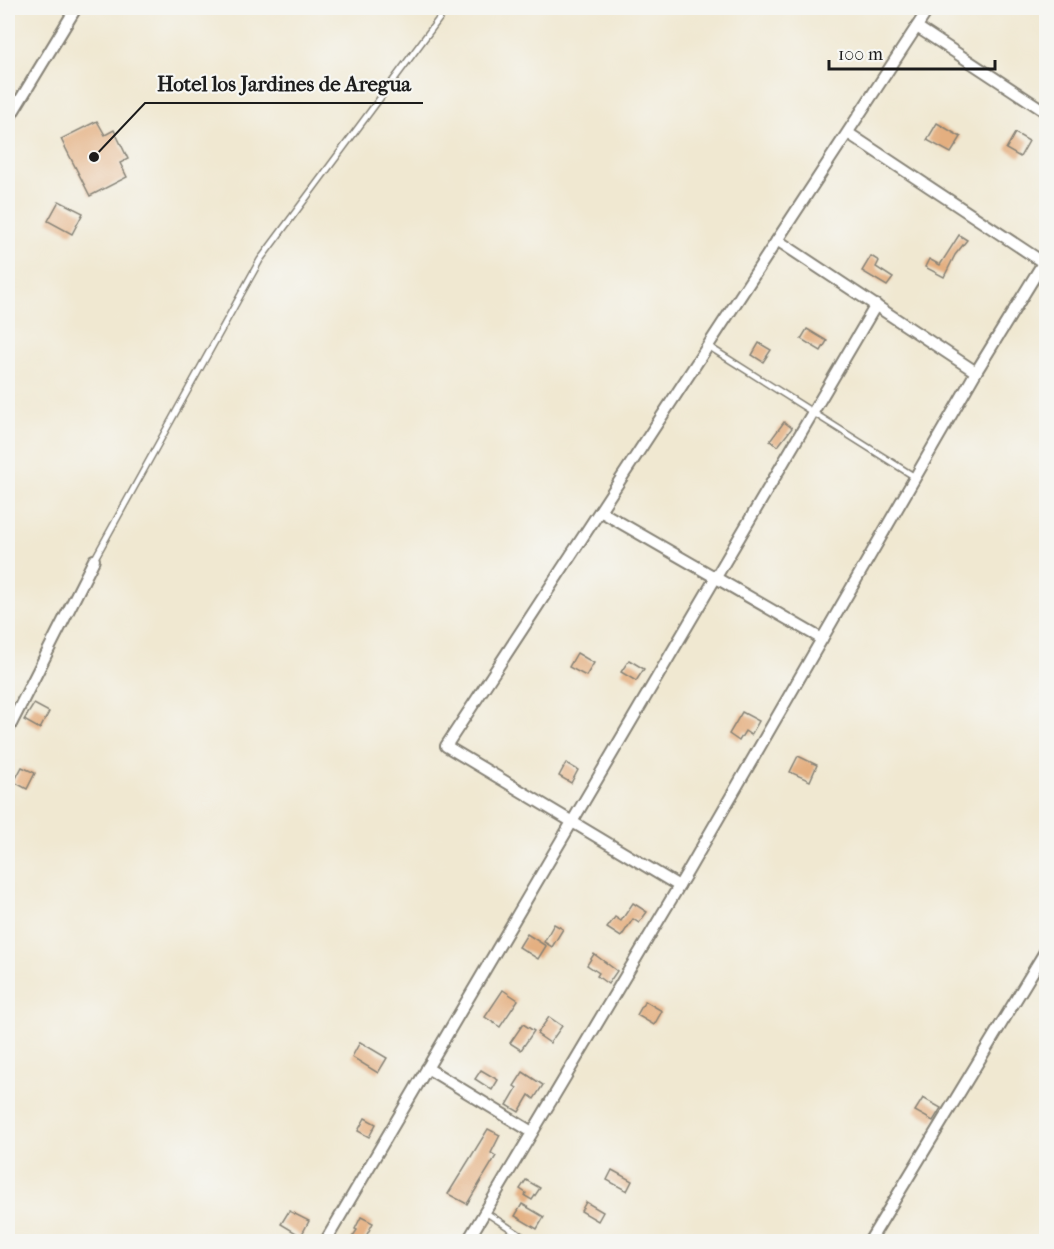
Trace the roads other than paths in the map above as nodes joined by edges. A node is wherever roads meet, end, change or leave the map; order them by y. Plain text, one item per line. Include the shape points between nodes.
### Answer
1 (76, 8) edge
2 (447, 8) edge
3 (929, 8) edge
4 (917, 27) junction
5 (1047, 112) edge
6 (8, 120) edge
7 (848, 133) junction
8 (777, 240) junction
9 (1045, 261) edge
10 (876, 305) junction
11 (708, 346) junction
12 (976, 372) junction
13 (813, 412) junction
14 (915, 477) junction
15 (600, 511) junction
16 (94, 560) joint
17 (716, 577) junction
18 (822, 639) junction
19 (8, 730) edge
20 (572, 822) junction
21 (679, 886) junction
22 (1047, 950) edge
23 (427, 1068) junction
24 (532, 1132) junction
25 (484, 1212) junction
26 (325, 1242) edge
27 (467, 1242) edge
28 (531, 1242) edge
29 (869, 1242) edge

1 - 6 street
2 - 16 lane via 260,260
3 - 4 street
4 - 5 street
4 - 7 street
7 - 8 street
7 - 9 street
8 - 10 street
8 - 11 street
9 - 12 street
10 - 12 street
10 - 13 street
11 - 13 lane
11 - 15 street
12 - 14 street
13 - 14 lane
13 - 17 street
14 - 18 street
15 - 17 street
15 - 20 street via 446,746
16 - 19 street
17 - 18 street
17 - 20 street
18 - 21 street
20 - 21 street
20 - 23 street
21 - 24 street
22 - 29 street
23 - 24 street
23 - 26 street
24 - 25 street
25 - 27 street
25 - 28 lane

